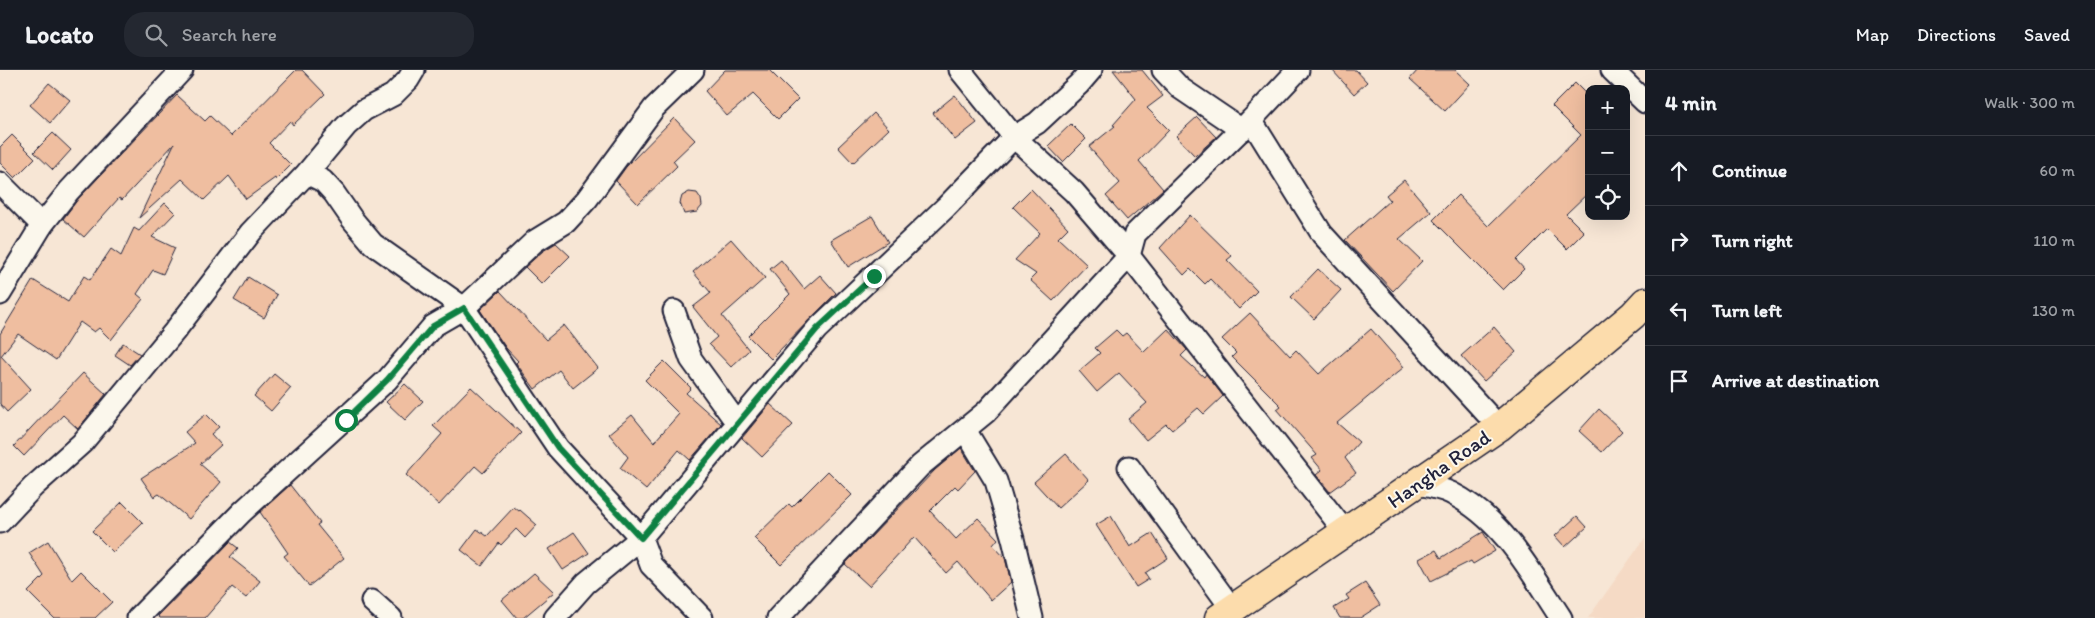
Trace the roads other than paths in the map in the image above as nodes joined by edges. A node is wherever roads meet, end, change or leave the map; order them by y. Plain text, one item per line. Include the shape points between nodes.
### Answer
1 (182, 70) edge
2 (414, 70) edge
3 (693, 70) edge
4 (960, 70) edge
5 (1091, 70) edge
6 (1163, 70) edge
7 (1298, 70) edge
8 (1612, 70) edge
9 (1645, 102) edge
10 (1247, 125) junction
11 (1014, 137) junction
12 (307, 174) junction
13 (0, 183) edge
14 (42, 225) junction
15 (1129, 256) junction
16 (0, 294) edge
17 (1645, 302) edge
18 (464, 308) junction
19 (674, 311) dead end
20 (737, 423) junction
21 (1499, 427) junction
22 (965, 430) junction
23 (1129, 468) dead end
24 (1417, 484) junction
25 (0, 522) edge
26 (1346, 533) junction
27 (641, 538) junction
28 (372, 601) dead end
29 (1226, 614) edge
30 (138, 618) edge
31 (391, 618) edge
32 (555, 618) edge
33 (702, 618) edge
34 (778, 618) edge
35 (1032, 618) edge
36 (1561, 618) edge

1 - 14 street via 68,190
2 - 12 street via 393,95 364,110 346,126
3 - 18 street via 654,108 587,199 566,222 535,241
4 - 11 street
5 - 11 street via 1037,123
6 - 10 street via 1180,88
7 - 10 street
8 - 9 street
10 - 15 street via 1135,234
10 - 21 street via 1322,234
11 - 15 street via 1074,192
11 - 20 street via 946,207 817,329
12 - 18 street via 329,186 373,244
12 - 25 street via 251,232 82,443
13 - 14 street
14 - 16 street
15 - 22 street via 986,412
15 - 26 street
17 - 21 highway, Hangha Road
18 - 27 street via 558,448
18 - 30 street via 433,326 387,380 242,512
19 - 20 street via 691,359
20 - 27 street
21 - 24 highway, Hangha Road
22 - 34 street via 920,466
22 - 35 street via 996,481 1014,539
23 - 29 street
24 - 26 highway, Hangha Road
24 - 36 street via 1449,492 1477,508 1519,551
26 - 29 highway, Hangha Road
27 - 32 street via 586,583
27 - 33 street via 651,565
28 - 31 street

